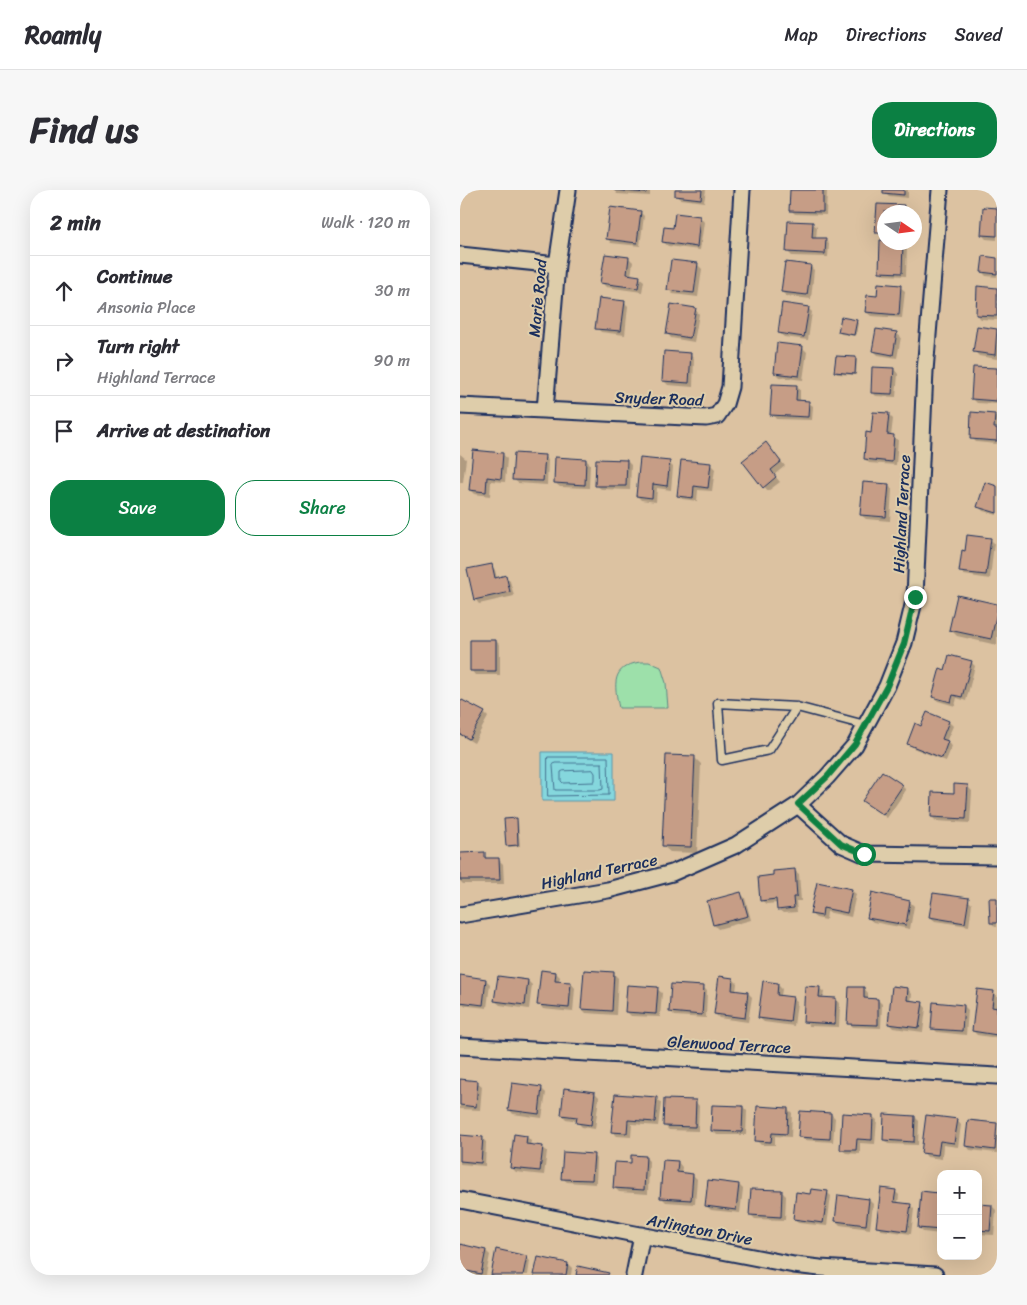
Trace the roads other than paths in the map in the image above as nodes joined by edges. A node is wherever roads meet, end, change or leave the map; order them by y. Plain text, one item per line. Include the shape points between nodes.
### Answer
1 (568, 190) edge
2 (742, 190) edge
3 (940, 190) edge
4 (460, 255) edge
5 (558, 265) junction
6 (460, 406) edge
7 (545, 410) junction
8 (797, 707) junction
9 (865, 726) junction
10 (798, 804) junction
11 (997, 856) edge
12 (460, 915) edge
13 (460, 1046) edge
14 (997, 1076) edge
15 (460, 1200) edge
16 (642, 1235) junction
17 (852, 1273) edge
18 (634, 1275) edge
19 (935, 1275) edge

1 - 5 street, Marie Road
2 - 7 street, Snyder Road via 730,387 726,404 716,416
3 - 9 street, Highland Terrace via 925,371 915,597 904,644 887,686
4 - 5 street
5 - 7 street, Marie Road
6 - 7 street, Snyder Road
8 - 8 lane via 718,703 722,760 769,750
8 - 9 lane
9 - 10 street, Highland Terrace via 855,744 827,777
10 - 11 street via 841,844 864,854
10 - 12 street, Highland Terrace via 736,845 672,872 608,890
13 - 14 street, Glenwood Terrace
15 - 16 street, Arlington Drive
16 - 17 street, Arlington Drive
16 - 18 street
17 - 19 street, Arlington Drive

